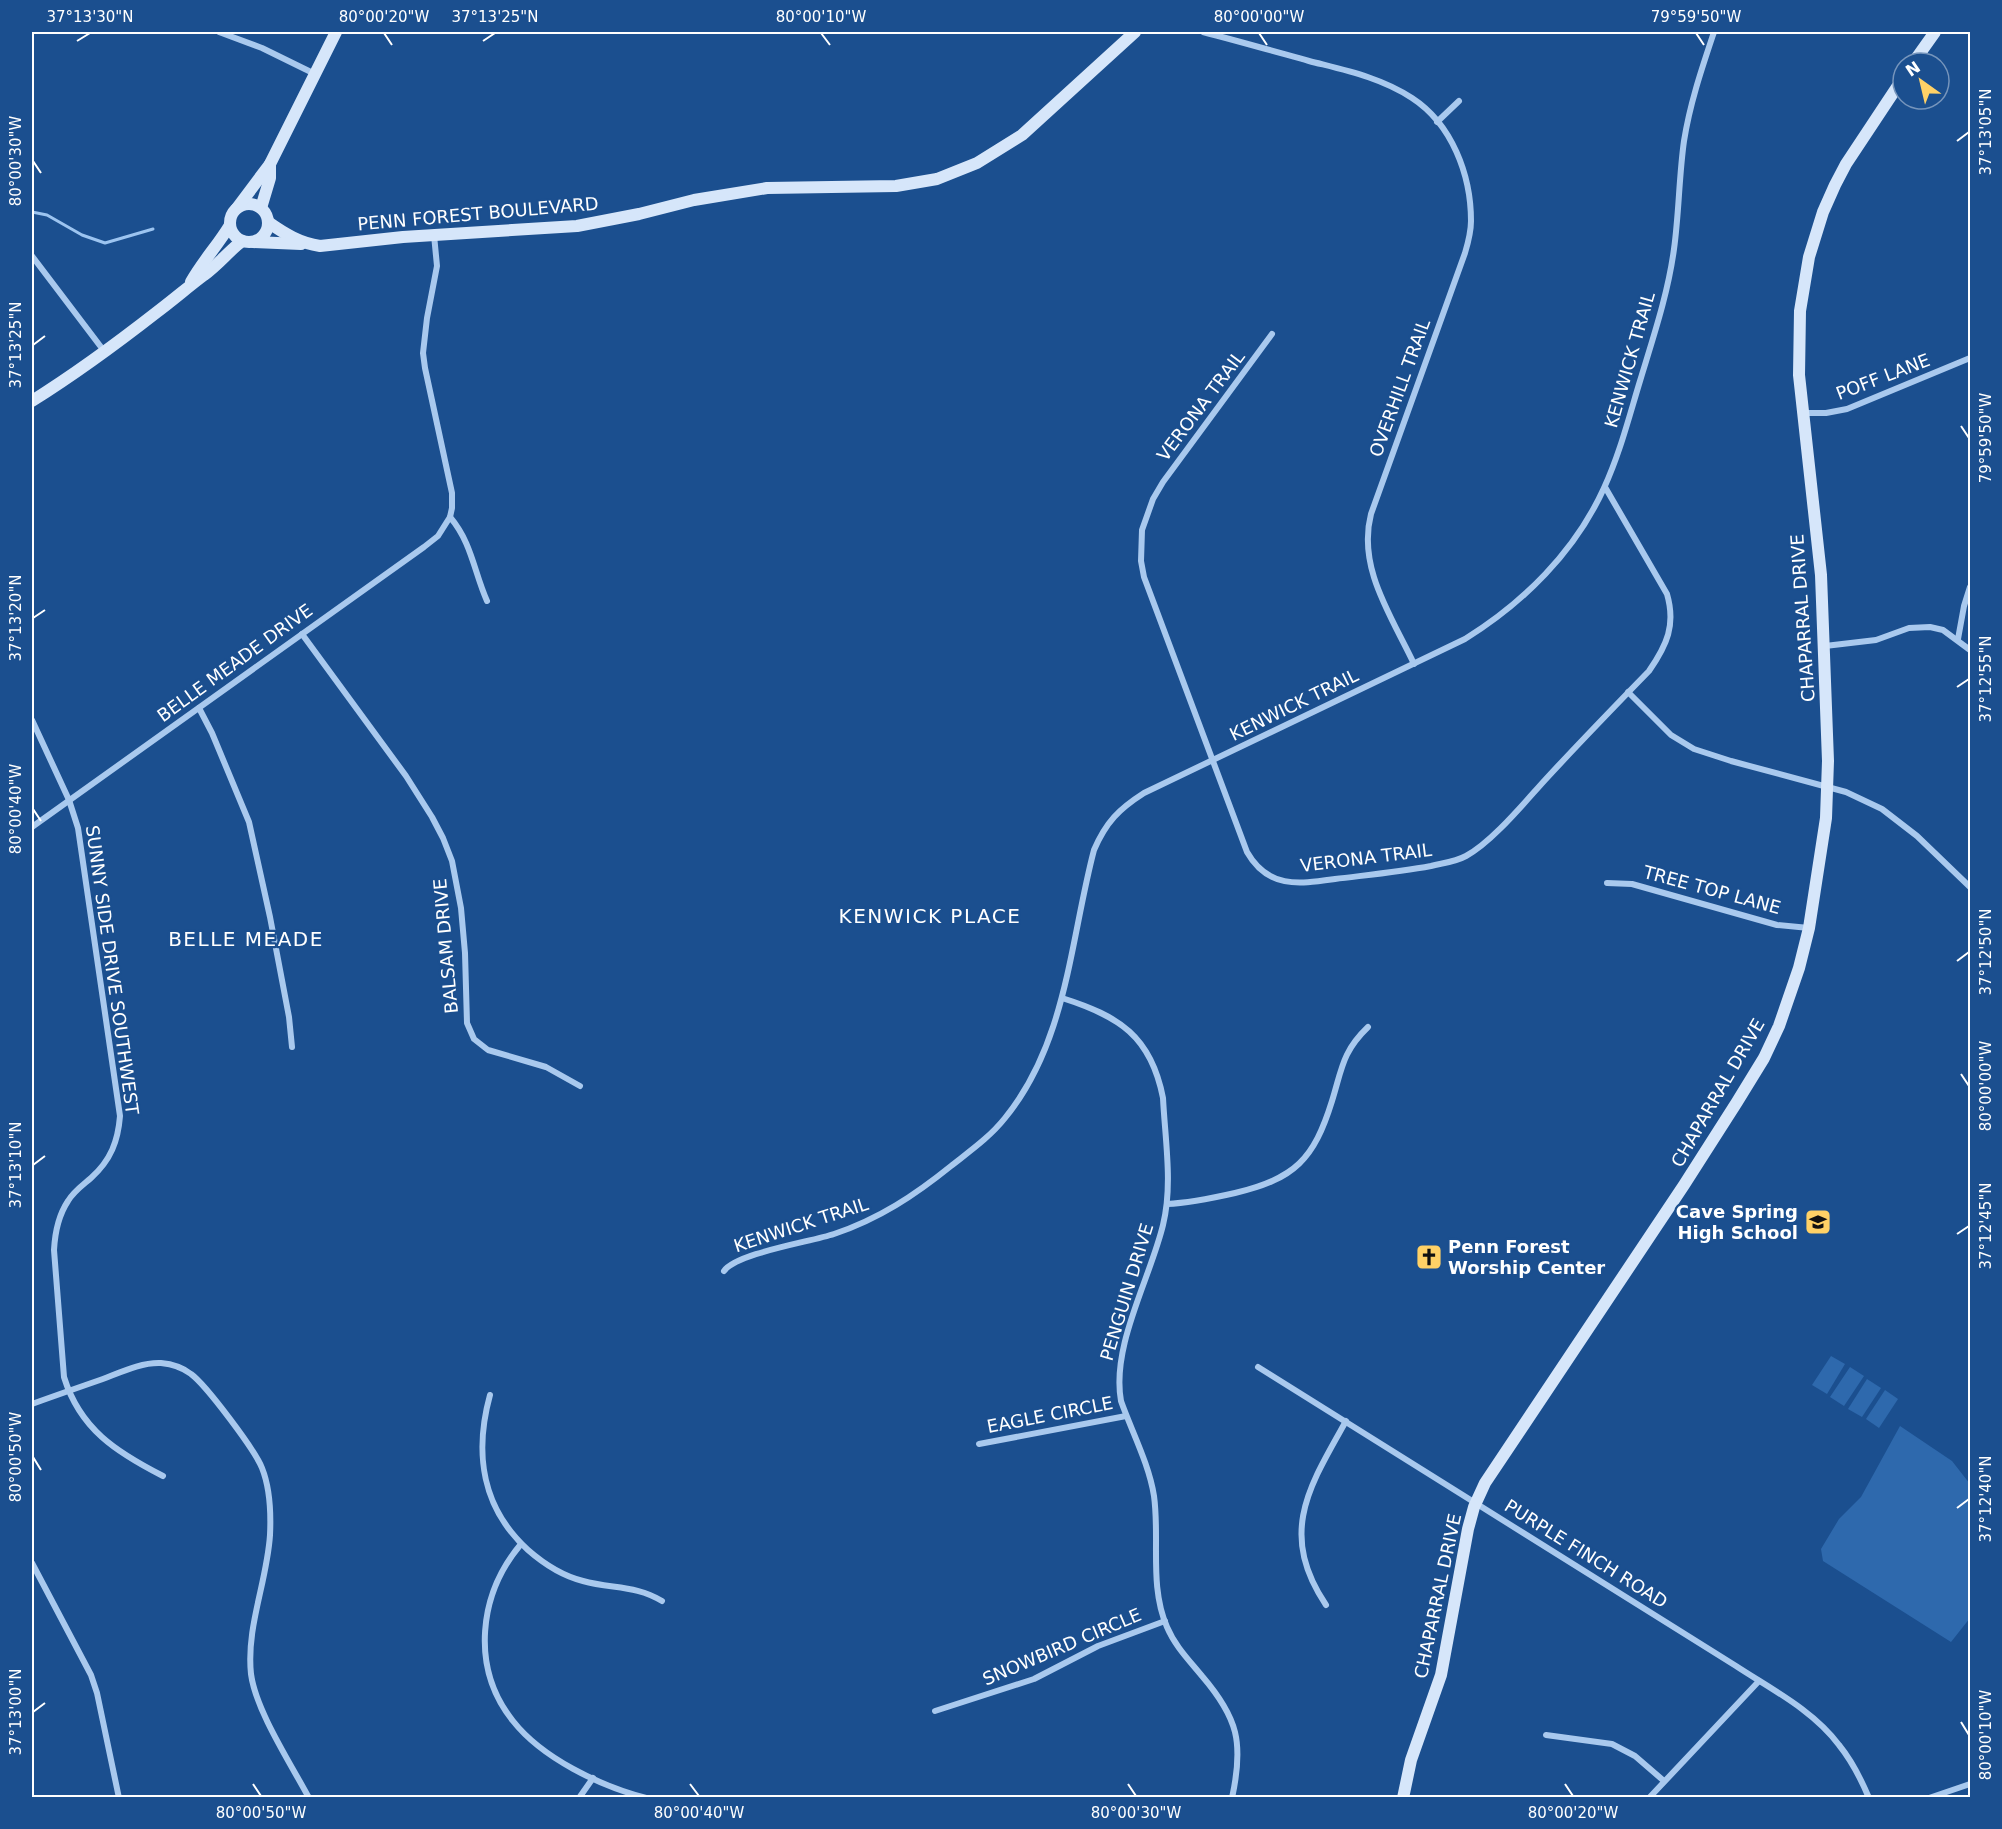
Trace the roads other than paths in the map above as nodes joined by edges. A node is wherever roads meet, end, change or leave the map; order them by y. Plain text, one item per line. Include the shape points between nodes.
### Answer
1 (219, 32) edge
2 (336, 32) edge
3 (1135, 32) edge
4 (1203, 32) edge
5 (1714, 32) edge
6 (1935, 32) edge
7 (1922, 51) edge
8 (315, 74) junction
9 (1891, 96) edge
10 (1459, 101) dead end
11 (1437, 122) junction
12 (270, 164) junction
13 (237, 208) junction
14 (261, 208) junction
15 (268, 222) junction
16 (230, 225) junction
17 (434, 235) junction
18 (247, 241) junction
19 (309, 244) junction
20 (32, 256) edge
21 (191, 283) junction
22 (1272, 334) dead end
23 (105, 352) junction
24 (1971, 358) edge
25 (32, 401) edge
26 (1803, 413) junction
27 (1605, 487) junction
28 (450, 517) junction
29 (1971, 587) edge
30 (487, 601) dead end
31 (302, 634) junction
32 (1958, 639) junction
33 (1825, 646) junction
34 (1971, 650) edge
35 (1414, 664) junction
36 (1628, 692) junction
37 (199, 708) junction
38 (32, 720) edge
39 (1213, 760) junction
40 (1828, 786) junction
41 (69, 800) junction
42 (32, 827) edge
43 (1607, 883) dead end
44 (1971, 887) edge
45 (1809, 928) junction
46 (1062, 998) junction
47 (1368, 1027) dead end
48 (292, 1047) dead end
49 (580, 1086) dead end
50 (1167, 1204) junction
51 (724, 1272) dead end
52 (1258, 1367) dead end
53 (69, 1392) junction
54 (490, 1395) dead end
55 (32, 1404) edge
56 (1126, 1416) junction
57 (1346, 1421) junction
58 (979, 1444) dead end
59 (162, 1476) dead end
60 (1476, 1503) junction
61 (521, 1544) junction
62 (32, 1563) edge
63 (662, 1601) dead end
64 (1326, 1605) dead end
65 (1165, 1621) junction
66 (1759, 1681) junction
67 (935, 1711) dead end
68 (1546, 1735) dead end
69 (593, 1778) junction
70 (1664, 1781) junction
71 (1971, 1784) edge
72 (119, 1797) edge
73 (309, 1797) edge
74 (579, 1797) edge
75 (646, 1797) edge
76 (1232, 1797) edge
77 (1403, 1797) edge
78 (1649, 1797) edge
79 (1869, 1797) edge
80 (1929, 1797) edge

1 - 8 street
2 - 8 street
3 - 17 street, PENN FOREST BOULEVARD via 1022,135 977,163 937,179 896,186 767,188 578,226
4 - 11 street, OVERHILL TRAIL via 1373,78 1413,99
5 - 27 street, KENWICK TRAIL via 1689,113 1668,283 1627,426
6 - 7 street
8 - 12 street
9 - 26 street, CHAPARRAL DRIVE via 1846,164 1815,234 1800,311
10 - 11 street
11 - 35 street, OVERHILL TRAIL via 1461,163 1470,202 1469,234 1371,514 1367,537 1373,579
12 - 13 street
12 - 14 street
13 - 14 street via 249,203
13 - 16 street
14 - 15 street
15 - 18 street via 266,233 258,240
15 - 19 street, PENN FOREST BOULEVARD
16 - 18 street via 234,235
16 - 21 street
17 - 19 street, PENN FOREST BOULEVARD
17 - 28 street via 437,266 423,353 452,493
18 - 19 street, PENN FOREST BOULEVARD
18 - 21 street
20 - 23 street
21 - 23 street
22 - 39 street, VERONA TRAIL via 1163,482 1142,530 1144,577
23 - 25 street
24 - 26 street, POFF LANE via 1847,409
26 - 33 street, CHAPARRAL DRIVE
27 - 35 street, KENWICK TRAIL via 1568,547 1533,588 1489,624
27 - 36 street, VERONA TRAIL via 1662,584 1670,605 1671,626 1666,642 1649,670
28 - 30 street via 466,540
28 - 31 street, BELLE MEADE DRIVE via 438,536
29 - 32 street
31 - 37 street, BELLE MEADE DRIVE
31 - 49 street, BALSAM DRIVE via 406,776 443,838 461,908 467,1023 474,1039 488,1050 546,1067
32 - 33 street via 1943,630 1919,627 1876,640
32 - 34 street
33 - 40 street, CHAPARRAL DRIVE
35 - 39 street, KENWICK TRAIL
36 - 39 street, VERONA TRAIL via 1478,849 1456,860 1410,870 1311,882 1272,878 1258,868 1247,852
36 - 40 street via 1671,735 1694,749
37 - 41 street, BELLE MEADE DRIVE
37 - 48 street via 249,822
38 - 41 street, SUNNY SIDE DRIVE SOUTHWEST
39 - 46 street, KENWICK TRAIL via 1144,793 1107,825 1090,865
40 - 44 street via 1869,802 1899,820
40 - 45 street, CHAPARRAL DRIVE
41 - 42 street, BELLE MEADE DRIVE
41 - 53 street, SUNNY SIDE DRIVE SOUTHWEST via 85,868 120,1116 119,1135 110,1155 69,1200 55,1236 62,1362
43 - 45 street, TREE TOP LANE via 1632,884 1766,922
45 - 60 street, CHAPARRAL DRIVE via 1788,1004 1764,1058 1691,1176 1494,1468
46 - 50 street, PENGUIN DRIVE via 1119,1022 1137,1039 1155,1066 1163,1098
46 - 51 street, KENWICK TRAIL via 1055,1026 1034,1074 1006,1118 976,1147 922,1190 875,1218 823,1238 733,1262
47 - 50 street via 1349,1048 1320,1134 1297,1167 1261,1187
50 - 56 street, PENGUIN DRIVE via 1120,1360 1119,1389
52 - 57 street, PURPLE FINCH ROAD
53 - 55 street
53 - 59 street, SUNNY SIDE DRIVE SOUTHWEST via 78,1411 100,1437
53 - 73 street via 150,1364 182,1368 198,1380 253,1450 262,1467 270,1518 267,1557 250,1643 252,1678 262,1710
54 - 61 street via 482,1447 487,1485 499,1515
56 - 58 street, EAGLE CIRCLE
56 - 65 street, PENGUIN DRIVE via 1153,1493 1157,1588
57 - 60 street, PURPLE FINCH ROAD
57 - 64 street via 1314,1482 1302,1524 1304,1561
60 - 66 street, PURPLE FINCH ROAD
60 - 77 street, CHAPARRAL DRIVE via 1441,1676 1411,1760
61 - 63 street via 568,1576 604,1586 633,1588
61 - 69 street via 489,1604 485,1640 491,1680 503,1707 524,1733 556,1758
62 - 72 street via 91,1675
65 - 67 street, SNOWBIRD CIRCLE via 1098,1646 1034,1679
65 - 76 street, PENGUIN DRIVE via 1176,1643 1219,1696 1233,1722 1239,1756
66 - 70 street
66 - 79 street, PURPLE FINCH ROAD via 1826,1729 1850,1760
68 - 70 street via 1612,1744 1635,1756
69 - 74 street
69 - 75 street
70 - 78 street
71 - 80 street

